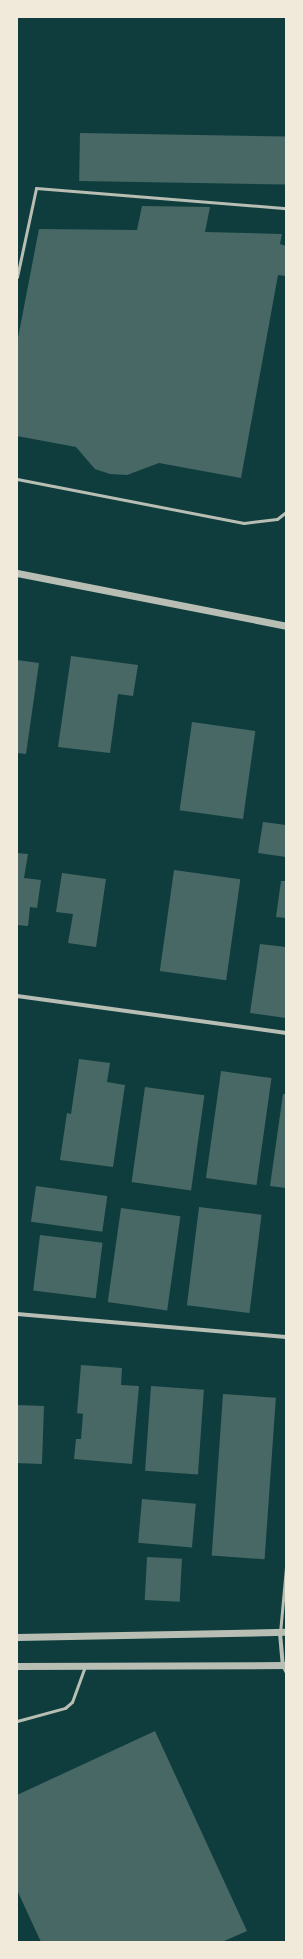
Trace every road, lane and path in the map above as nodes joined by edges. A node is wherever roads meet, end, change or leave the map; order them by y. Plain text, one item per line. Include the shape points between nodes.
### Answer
1 (286, 208) edge
2 (17, 277) edge
3 (17, 479) edge
4 (286, 512) edge
5 (17, 573) edge
6 (286, 626) edge
7 (17, 996) edge
8 (286, 1033) edge
9 (17, 1314) edge
10 (286, 1337) edge
11 (286, 1567) edge
12 (283, 1633) edge
13 (17, 1637) edge
14 (85, 1665) junction
15 (17, 1666) edge
16 (285, 1667) edge
17 (17, 1721) edge

1 - 2 lane via 36,188
3 - 4 lane via 244,523 277,519
5 - 6 street
7 - 8 street
9 - 10 street
11 - 12 lane
12 - 13 street
12 - 16 street
14 - 15 street
14 - 16 street
14 - 17 lane via 72,1702 64,1708

